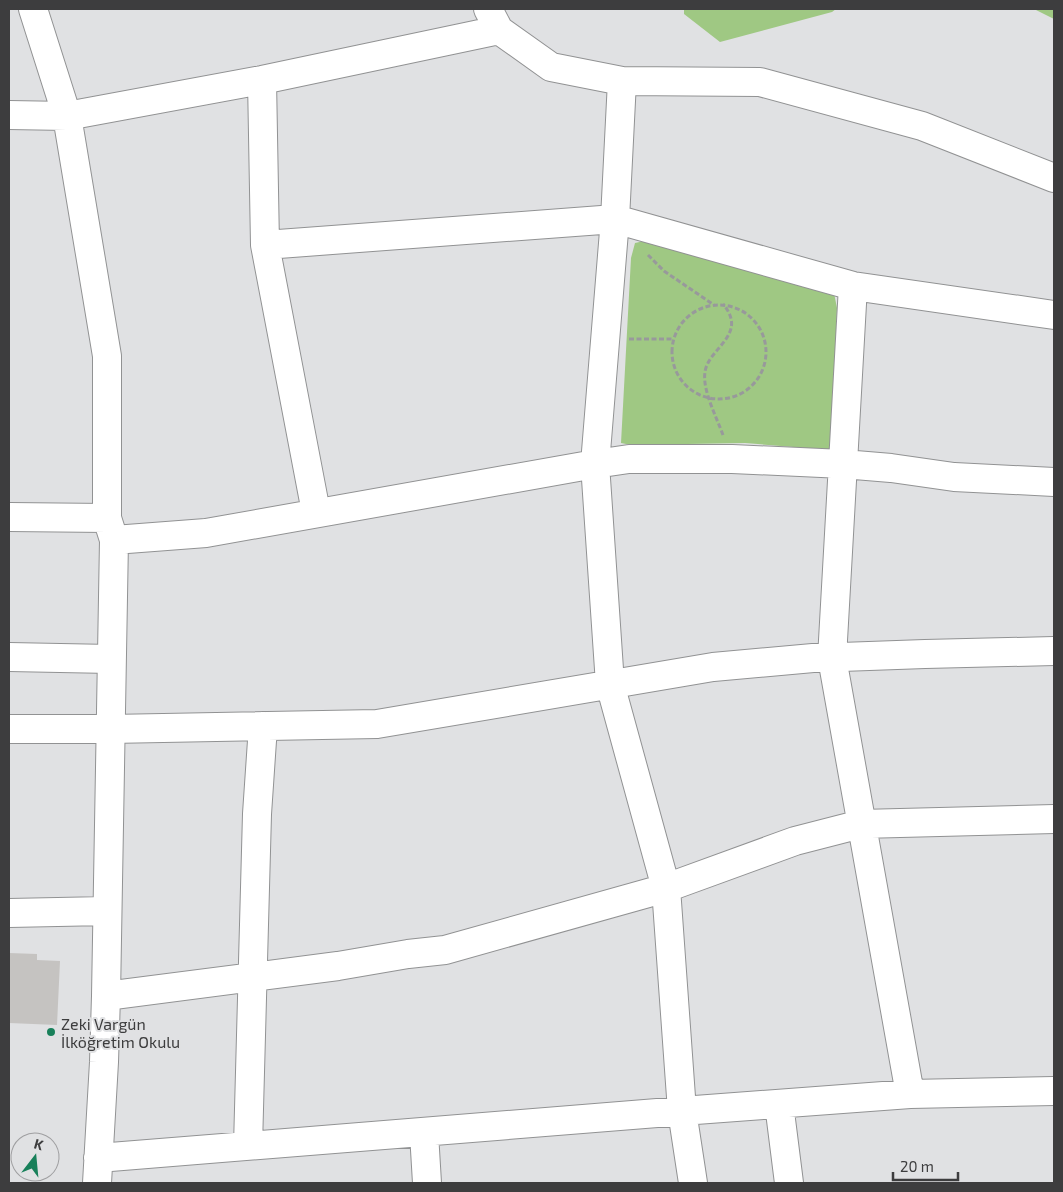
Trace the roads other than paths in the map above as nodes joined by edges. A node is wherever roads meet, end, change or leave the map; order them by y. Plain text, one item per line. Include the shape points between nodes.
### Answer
1 (33, 9) edge
2 (494, 20) edge
3 (262, 80) junction
4 (622, 81) junction
5 (9, 115) edge
6 (67, 116) junction
7 (1054, 178) edge
8 (615, 219) junction
9 (265, 245) junction
10 (853, 286) junction
11 (1054, 315) edge
12 (594, 464) junction
13 (843, 464) junction
14 (1054, 482) edge
15 (316, 512) junction
16 (9, 517) edge
17 (110, 529) junction
18 (1054, 651) edge
19 (9, 657) edge
20 (832, 658) junction
21 (111, 659) junction
22 (610, 684) junction
23 (263, 726) junction
24 (9, 729) edge
25 (110, 729) junction
26 (1054, 819) edge
27 (861, 824) junction
28 (666, 888) junction
29 (106, 911) junction
30 (9, 912) edge
31 (253, 976) junction
32 (106, 996) junction
33 (1054, 1091) edge
34 (910, 1094) junction
35 (779, 1104) junction
36 (682, 1111) junction
37 (424, 1133) junction
38 (248, 1146) junction
39 (97, 1171) edge
40 (427, 1183) edge
41 (693, 1183) edge
42 (789, 1183) edge

1 - 6 street
2 - 3 street
2 - 4 street via 551,67
3 - 6 street
3 - 9 street
4 - 7 street via 760,82 922,126
4 - 8 street
5 - 6 street
6 - 17 street via 107,356
8 - 9 street
8 - 10 street
8 - 12 street
9 - 15 street
10 - 11 street
10 - 13 street
12 - 13 street via 629,460 732,459
12 - 15 street
12 - 22 street
13 - 14 street via 954,477
13 - 20 street
15 - 17 street via 206,533
16 - 17 street
17 - 21 street
18 - 20 street
19 - 21 street
20 - 22 street via 713,667
20 - 27 street
21 - 25 street
22 - 23 street via 376,724
22 - 28 street
23 - 25 street
23 - 31 street
24 - 25 street
25 - 29 street
26 - 27 street
27 - 28 street via 795,842
27 - 34 street
28 - 31 street via 445,950
28 - 36 street
29 - 30 street
29 - 32 street
31 - 32 street
31 - 38 street
32 - 39 street
33 - 34 street
34 - 35 street
35 - 36 street
35 - 42 street
36 - 37 street
36 - 41 street
37 - 38 street
37 - 40 street
38 - 39 street

